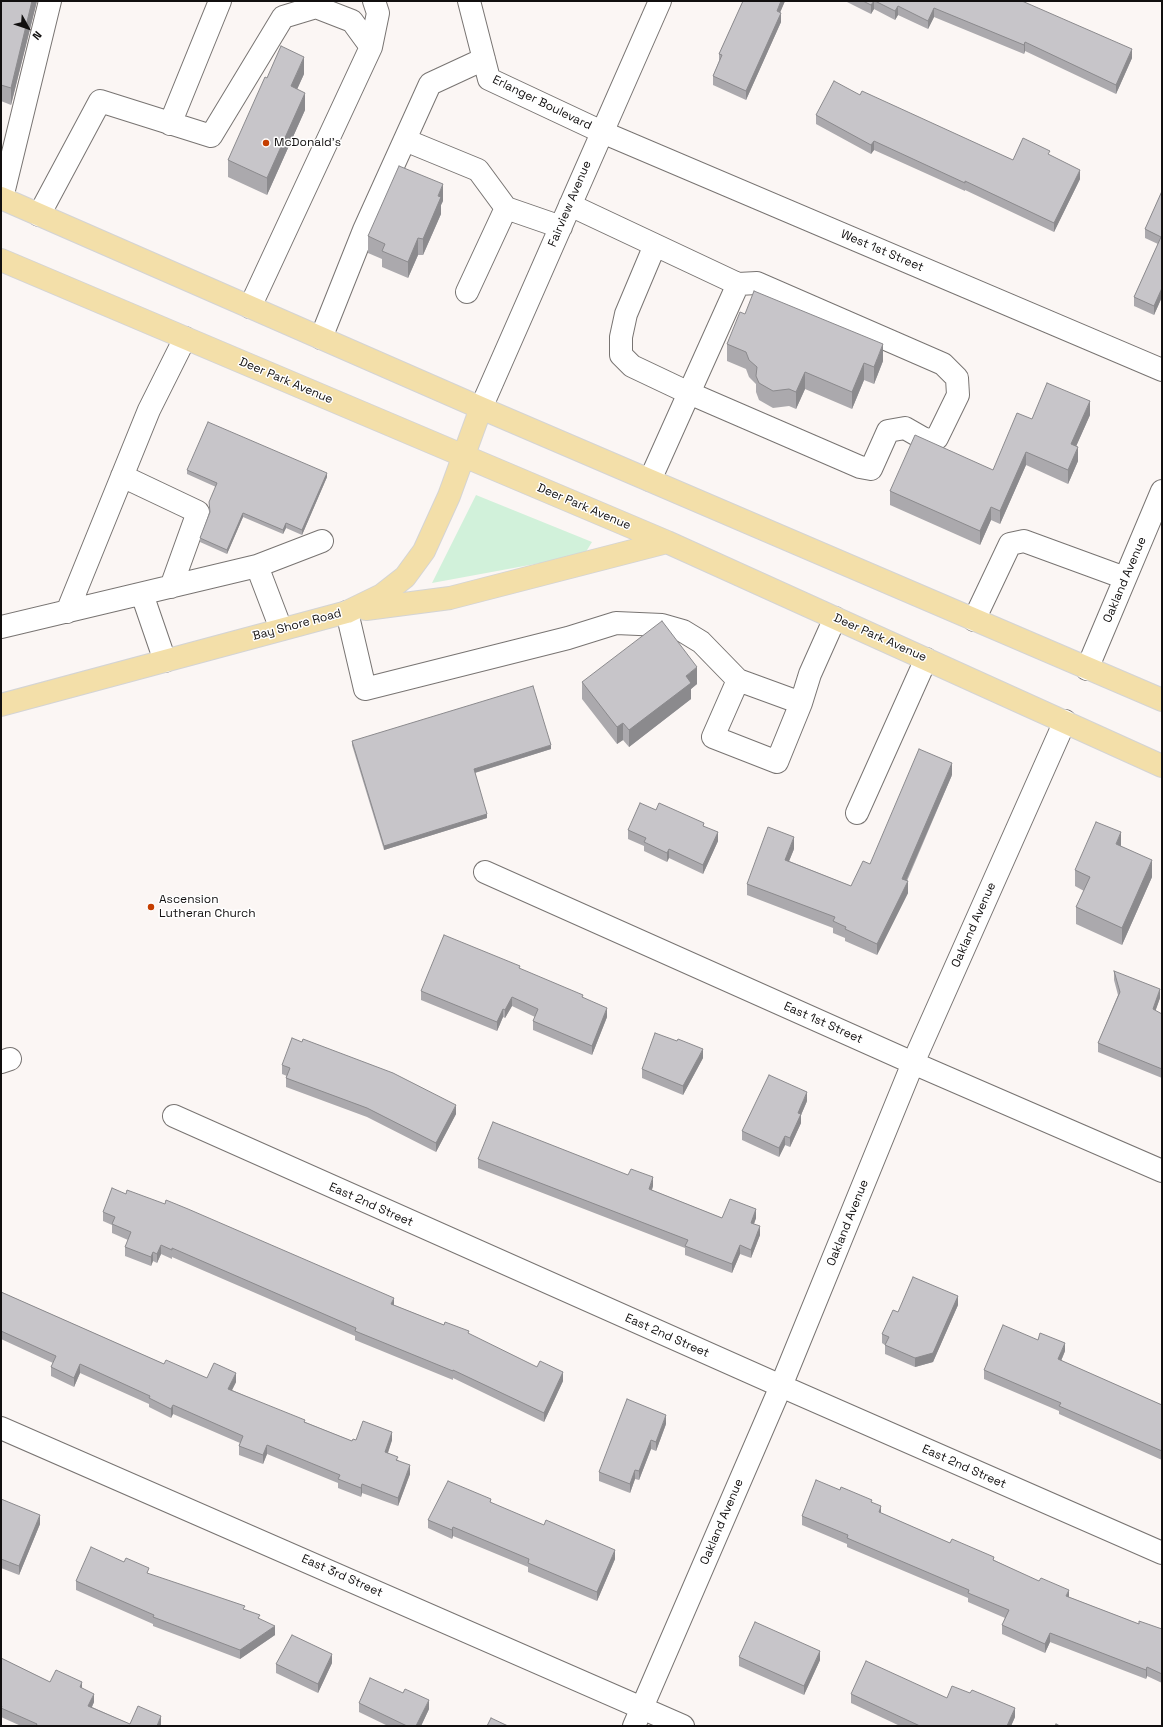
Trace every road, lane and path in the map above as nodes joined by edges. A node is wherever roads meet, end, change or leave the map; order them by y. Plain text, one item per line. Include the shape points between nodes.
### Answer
1 (50, 1) edge
2 (220, 1) edge
3 (361, 1) edge
4 (469, 1) edge
5 (660, 1) edge
6 (286, 9) edge
7 (376, 9) edge
8 (371, 47) junction
9 (484, 59) junction
10 (170, 124) junction
11 (602, 132) junction
12 (405, 140) junction
13 (1, 198) edge
14 (570, 205) junction
15 (506, 208) junction
16 (39, 215) junction
17 (561, 226) junction
18 (655, 245) junction
19 (1, 260) edge
20 (738, 284) junction
21 (467, 292) dead end
22 (250, 307) junction
23 (185, 338) junction
24 (321, 338) junction
25 (1162, 370) edge
26 (689, 393) junction
27 (482, 408) junction
28 (462, 456) junction
29 (122, 476) junction
30 (650, 480) junction
31 (1162, 491) edge
32 (322, 541) dead end
33 (668, 542) junction
34 (257, 566) junction
35 (1125, 578) junction
36 (171, 587) junction
37 (142, 594) junction
38 (67, 612) junction
39 (348, 612) junction
40 (835, 618) junction
41 (974, 620) junction
42 (1, 627) edge
43 (281, 630) junction
44 (926, 659) junction
45 (165, 661) junction
46 (1087, 669) junction
47 (738, 680) junction
48 (1162, 700) edge
49 (1, 704) edge
50 (801, 704) junction
51 (1065, 721) junction
52 (1162, 766) edge
53 (857, 813) dead end
54 (485, 872) dead end
55 (914, 1063) junction
56 (174, 1116) dead end
57 (1162, 1171) edge
58 (781, 1386) junction
59 (1, 1428) edge
60 (1162, 1553) edge
61 (638, 1716) edge
62 (683, 1726) edge

1 - 13 street
2 - 10 street
3 - 7 street
4 - 9 street, Erlanger Boulevard
5 - 11 street, Fairview Avenue
6 - 8 street via 316,8 352,21
6 - 10 street via 211,136
7 - 8 street
8 - 22 street
9 - 11 street, Erlanger Boulevard via 489,79
9 - 12 street via 430,84
10 - 16 street via 100,101
11 - 14 street, Fairview Avenue
11 - 25 street, West 1st Street
12 - 15 street via 478,170
12 - 24 street via 364,230
13 - 16 main road
14 - 17 street, Fairview Avenue
14 - 18 street
15 - 17 street
15 - 21 street
16 - 22 main road
17 - 27 street, Fairview Avenue
18 - 20 street
18 - 26 street via 626,314 621,337 621,355 632,366
19 - 23 main road, Deer Park Avenue
20 - 26 street
20 - 26 street via 758,283 943,364 957,378 958,395 937,438 926,440 905,428 888,431 871,469 860,467
22 - 24 main road
23 - 28 main road, Deer Park Avenue
23 - 29 street via 149,410
24 - 27 main road
26 - 30 street
27 - 28 main road, Bay Shore Road
27 - 30 main road
28 - 33 main road, Deer Park Avenue
28 - 39 main road, Bay Shore Road via 449,496 424,551 415,564 394,587
29 - 36 street via 198,512
29 - 38 street
30 - 41 main road
31 - 35 street, Oakland Avenue
32 - 34 street
33 - 39 main road via 450,598
33 - 40 main road, Deer Park Avenue
34 - 36 street
34 - 43 street
35 - 41 street via 1024,540 1010,544
35 - 46 street, Oakland Avenue
36 - 37 street
37 - 38 street
37 - 45 street
38 - 42 street
39 - 43 main road, Bay Shore Road
39 - 47 street via 366,688 568,638 616,623 662,625 682,631 701,642
40 - 44 main road, Deer Park Avenue
40 - 50 street via 810,674
41 - 46 main road
43 - 45 main road, Bay Shore Road
44 - 51 main road, Deer Park Avenue
44 - 53 street
45 - 49 main road, Bay Shore Road
46 - 48 main road
47 - 50 street
47 - 50 street via 713,737 777,762
51 - 52 main road, Deer Park Avenue
51 - 55 street, Oakland Avenue
54 - 55 street, East 1st Street
55 - 57 street, East 1st Street
55 - 58 street, Oakland Avenue
56 - 58 street, East 2nd Street
58 - 60 street, East 2nd Street
58 - 61 street, Oakland Avenue
59 - 61 street, East 3rd Street
61 - 62 street, East 3rd Street

